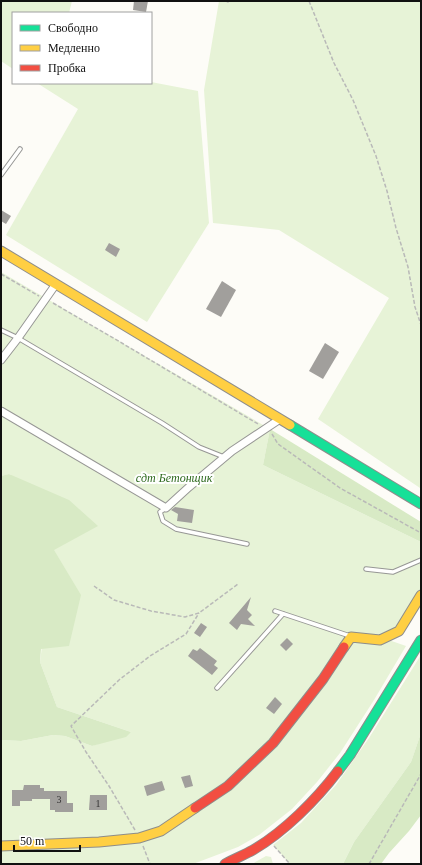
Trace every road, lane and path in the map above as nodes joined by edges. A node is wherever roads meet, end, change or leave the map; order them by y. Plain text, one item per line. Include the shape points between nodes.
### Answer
1 (226, 1) edge
2 (229, 1) edge
3 (309, 1) edge
4 (20, 149) dead end
5 (1, 175) edge
6 (1, 251) edge
7 (1, 274) edge
8 (56, 284) junction
9 (46, 299) junction
10 (421, 325) edge
11 (1, 330) edge
12 (18, 338) junction
13 (1, 360) edge
14 (1, 411) edge
15 (280, 419) junction
16 (265, 429) junction
17 (225, 457) junction
18 (421, 504) edge
19 (166, 508) junction
20 (421, 533) edge
21 (247, 544) dead end
22 (421, 560) edge
23 (366, 569) dead end
24 (238, 584) dead end
25 (94, 586) dead end
26 (421, 595) edge
27 (275, 611) dead end
28 (199, 613) junction
29 (283, 614) junction
30 (351, 637) junction
31 (421, 640) edge
32 (217, 688) dead end
33 (421, 774) edge
34 (139, 838) junction
35 (268, 840) junction
36 (1, 846) edge
37 (150, 864) edge
38 (225, 864) edge
39 (290, 864) edge
40 (369, 864) edge

1 - 2 path
3 - 10 path via 376,156 408,267
4 - 5 lane
6 - 8 street
7 - 9 path
8 - 9 street
8 - 15 street
9 - 12 street
9 - 16 path
11 - 12 lane
12 - 13 street
12 - 17 lane via 199,447
14 - 19 street
15 - 16 street
15 - 18 street
16 - 17 street
16 - 20 path via 271,432 278,444 340,488
17 - 19 street
19 - 21 lane via 160,512 163,521 176,528
22 - 23 lane via 393,572
24 - 28 path
25 - 28 path via 114,600 151,611 185,617
26 - 30 street via 399,631 380,640
27 - 29 lane
28 - 34 path via 186,634 150,656 119,680 71,726
29 - 30 lane
29 - 32 lane
30 - 34 street via 323,679 273,743 228,786 161,831
31 - 35 street via 350,755 331,780 284,828
33 - 40 path
34 - 36 street
34 - 37 path
35 - 38 street
35 - 39 path

